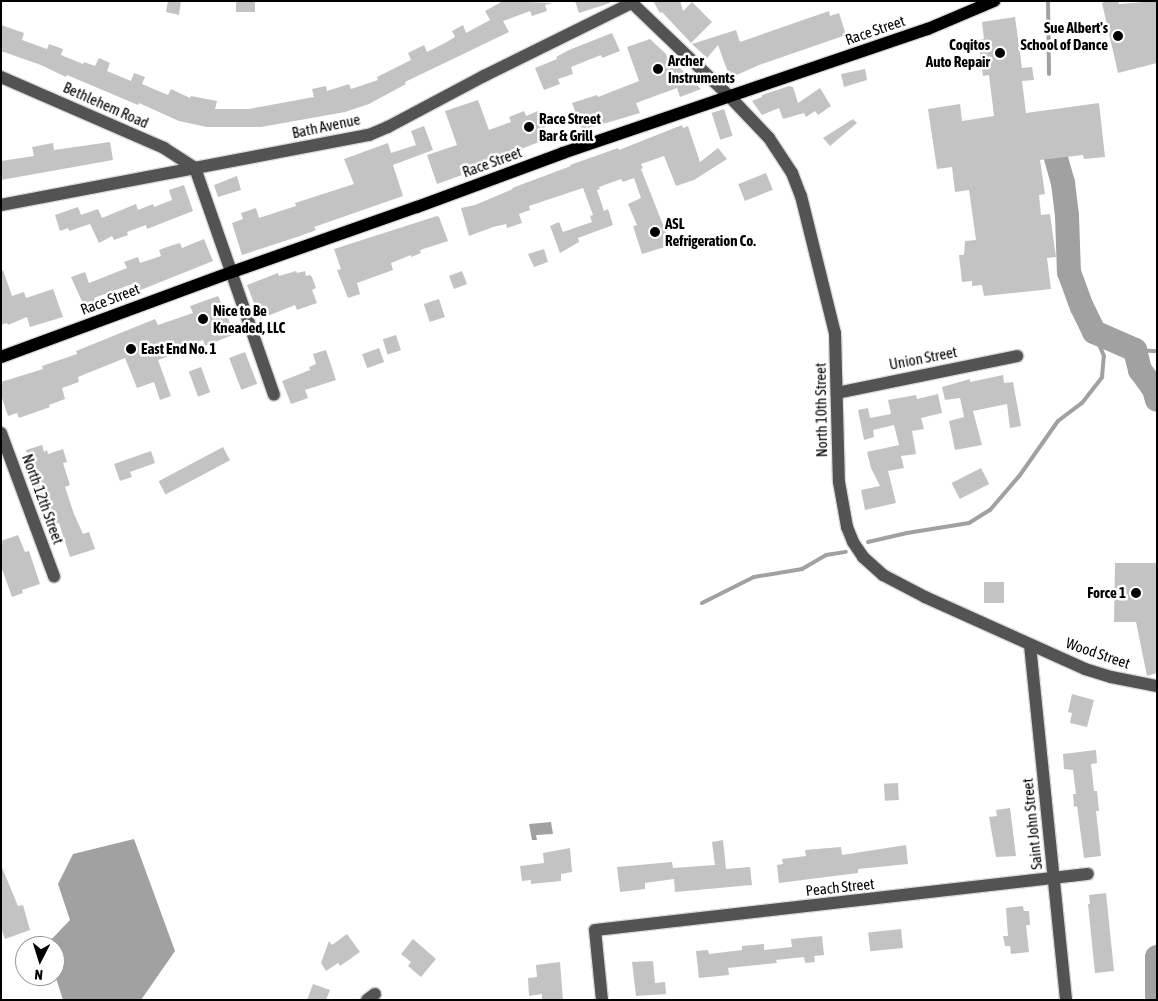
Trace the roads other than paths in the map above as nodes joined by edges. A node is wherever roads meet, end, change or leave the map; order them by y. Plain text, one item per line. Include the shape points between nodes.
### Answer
1 (994, 1) edge
2 (631, 2) edge
3 (1, 78) edge
4 (729, 96) junction
5 (195, 168) junction
6 (1, 205) edge
7 (232, 272) junction
8 (1017, 356) dead end
9 (1, 357) edge
10 (837, 393) junction
11 (274, 395) dead end
12 (1, 433) edge
13 (54, 576) dead end
14 (1030, 645) junction
15 (1157, 686) edge
16 (1088, 874) dead end
17 (1054, 879) junction
18 (602, 1000) edge
19 (1066, 1000) edge

1 - 4 main road, Race Street via 928,28
2 - 4 street, North 10th Street
2 - 5 street, Bath Avenue via 388,127 354,138
3 - 5 street, Bethlehem Road via 164,148
4 - 7 main road, Race Street
4 - 10 street, North 10th Street via 780,152 801,196 835,332
5 - 6 street, Bath Avenue
5 - 7 street
7 - 9 main road, Race Street
7 - 11 street
8 - 10 street, Union Street
10 - 14 street, North 10th Street via 838,465 844,515 853,542 863,557 883,575
12 - 13 street, North 12th Street
14 - 15 street, Wood Street via 1084,669
14 - 17 street, Saint John Street
16 - 17 street, Peach Street
17 - 18 street, Peach Street via 595,930
17 - 19 street, Saint John Street

